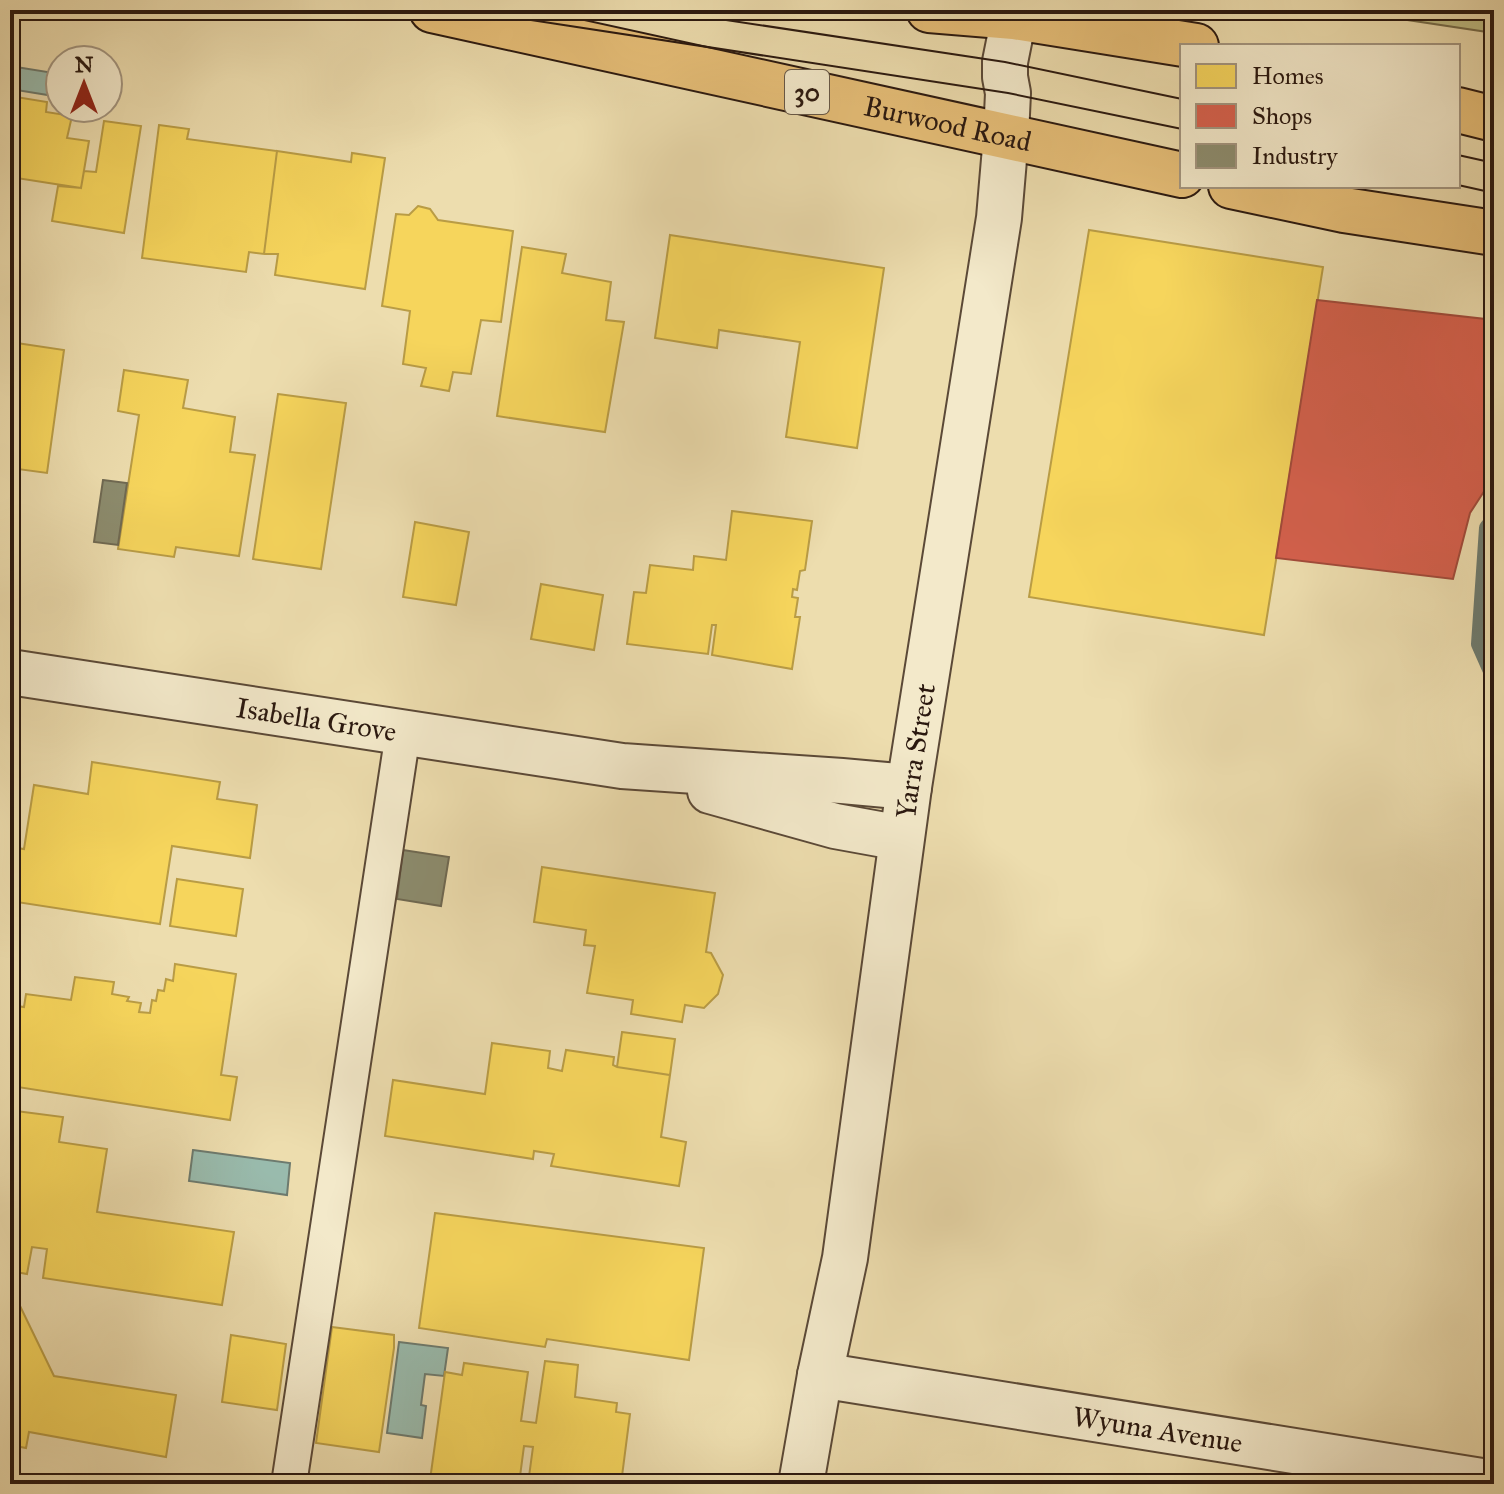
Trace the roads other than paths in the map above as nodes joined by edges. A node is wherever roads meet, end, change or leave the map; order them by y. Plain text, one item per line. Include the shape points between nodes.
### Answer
1 (432, 10) edge
2 (929, 10) edge
3 (1014, 17) junction
4 (1183, 44) edge
5 (1460, 110) edge
6 (1494, 119) edge
7 (1006, 136) junction
8 (1180, 175) edge
9 (1240, 188) edge
10 (1494, 233) edge
11 (10, 672) edge
12 (403, 733) junction
13 (622, 766) junction
14 (909, 787) junction
15 (901, 838) junction
16 (820, 1375) junction
17 (1494, 1483) edge
18 (289, 1484) edge
19 (801, 1484) edge

1 - 7 main road, Burwood Road / 30
2 - 3 main road
3 - 4 main road
3 - 7 street, Yarra Street via 1005,62
5 - 6 main road
7 - 8 main road, Burwood Road / 30
7 - 14 street, Yarra Street via 999,218
9 - 10 main road
11 - 12 street, Isabella Grove
12 - 13 street, Isabella Grove
12 - 18 lane
13 - 14 street, Isabella Grove
13 - 15 street, Isabella Grove via 835,826
14 - 15 street, Yarra Street
15 - 16 street, Yarra Street via 845,1258
16 - 17 street, Wyuna Avenue
16 - 19 street, Yarra Street

